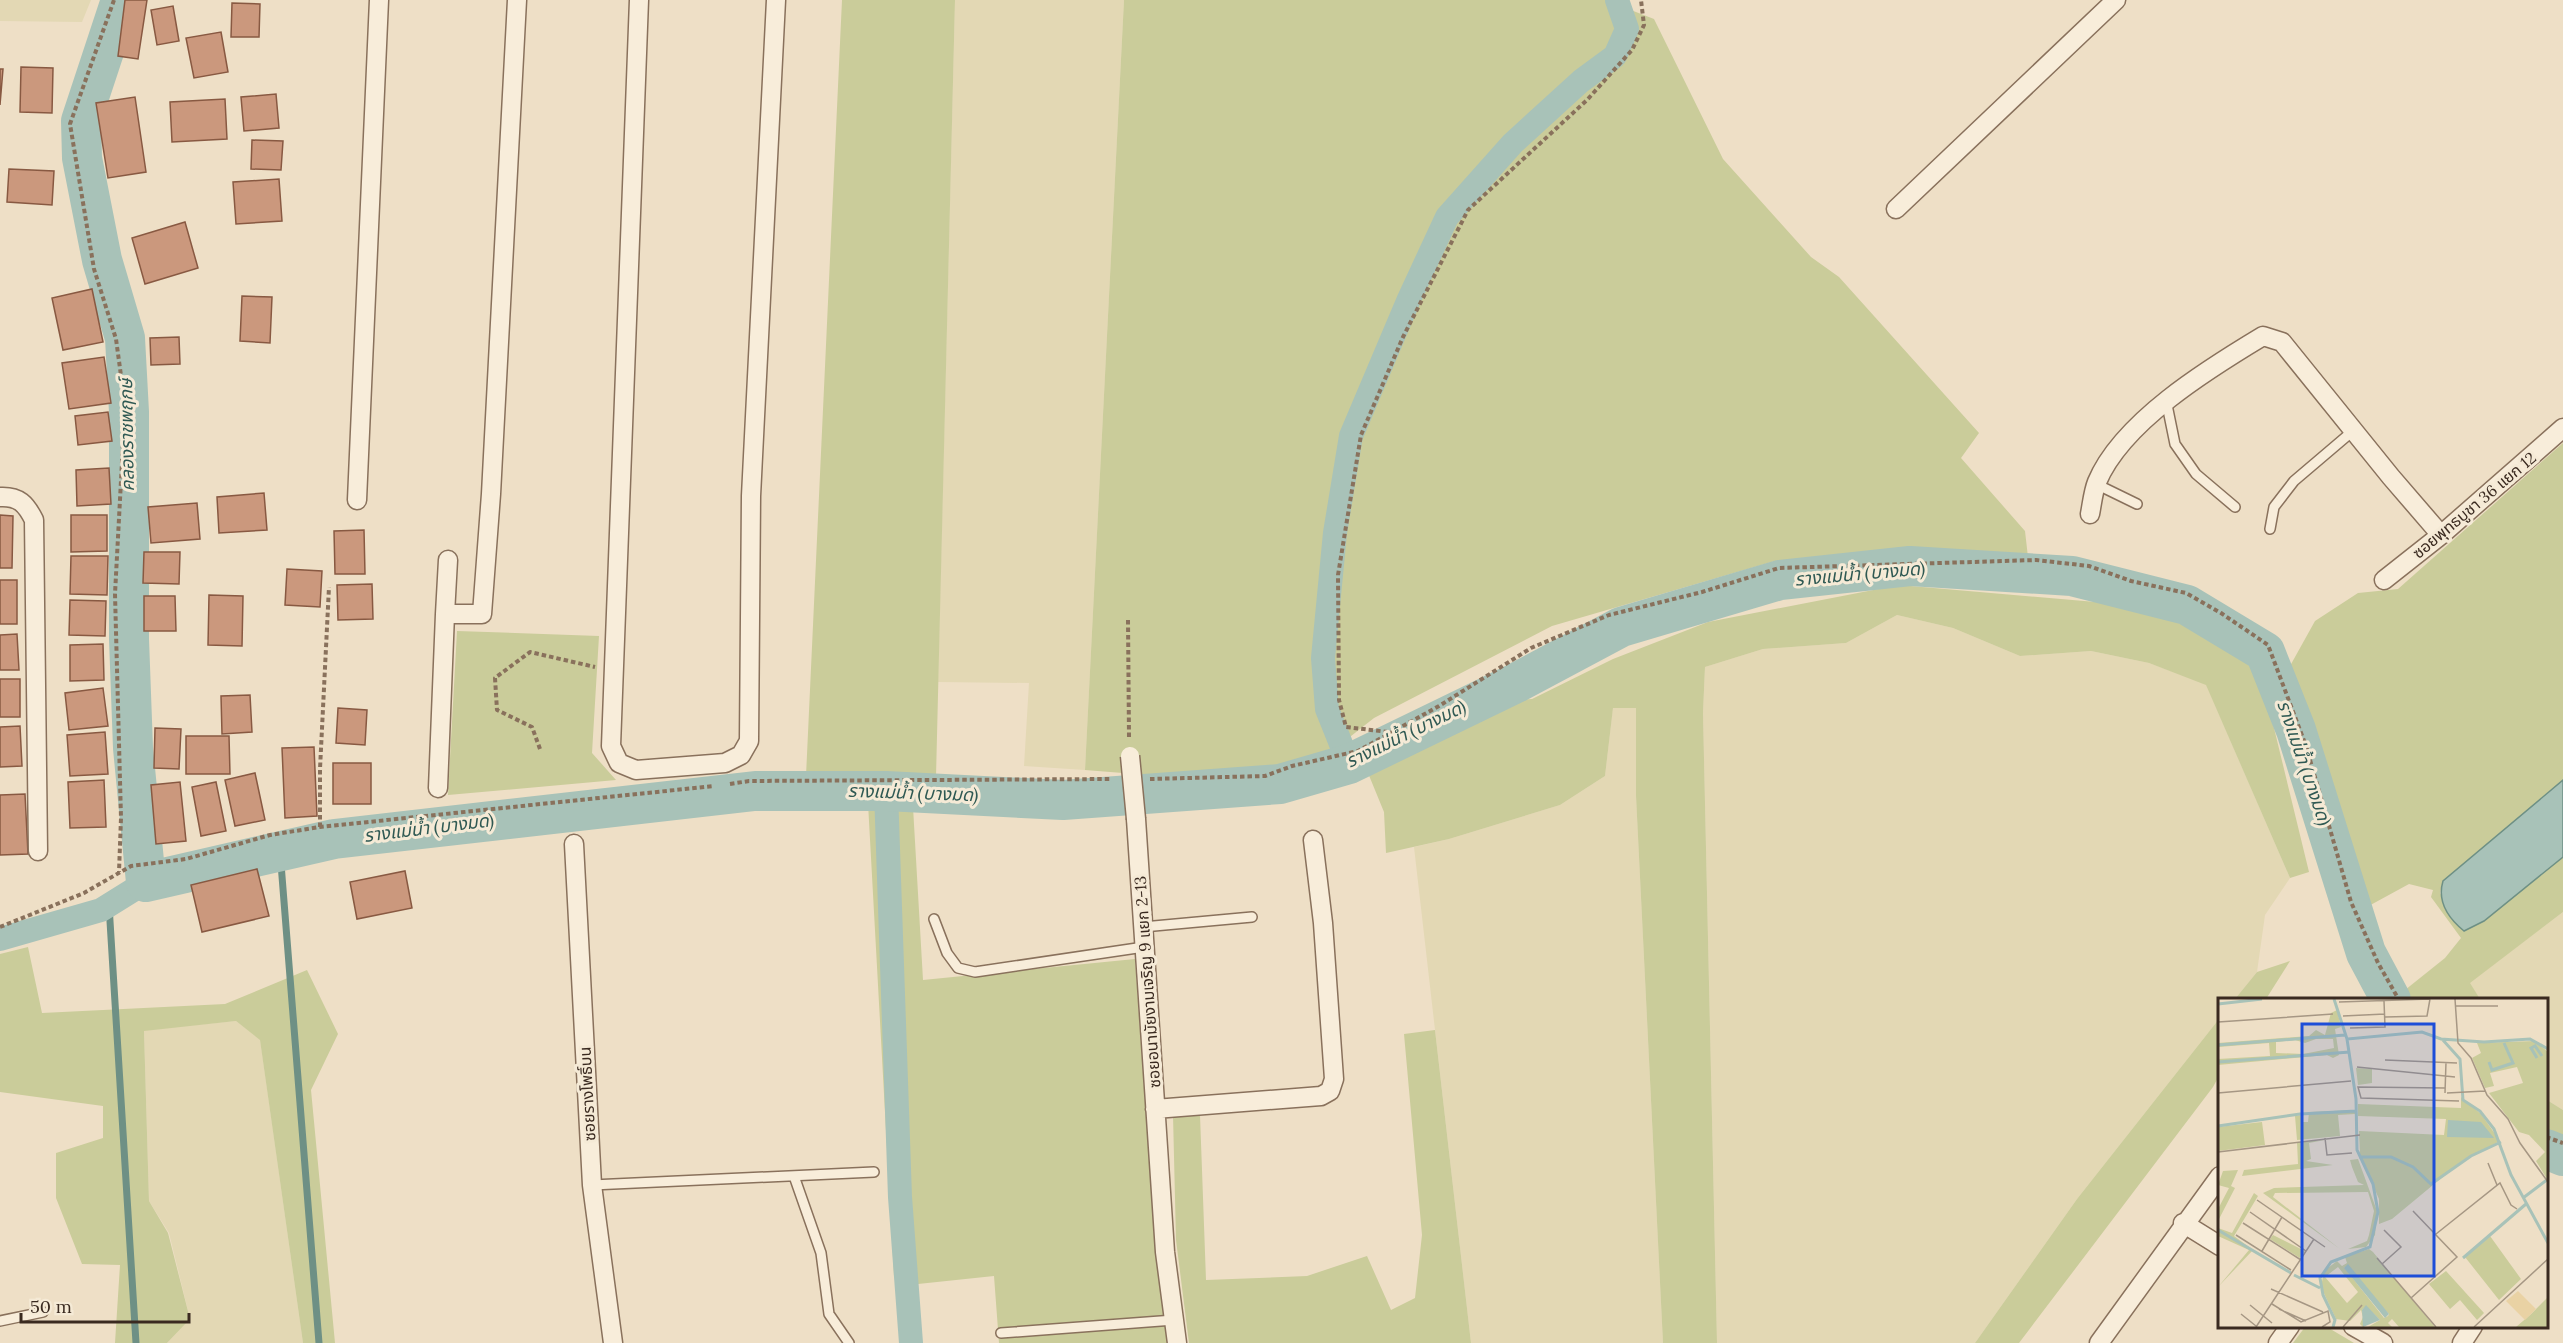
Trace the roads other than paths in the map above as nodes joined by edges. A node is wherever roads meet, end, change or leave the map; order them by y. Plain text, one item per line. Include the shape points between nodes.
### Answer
1 (379, 0) edge
2 (517, 0) edge
3 (639, 0) edge
4 (776, 0) edge
5 (2116, 0) edge
6 (1896, 209) dead end
7 (2166, 399) junction
8 (2563, 428) edge
9 (2354, 430) junction
10 (2096, 484) junction
11 (0, 497) edge
12 (357, 500) dead end
13 (2137, 504) dead end
14 (2235, 507) dead end
15 (2090, 514) dead end
16 (2270, 530) dead end
17 (2441, 535) junction
18 (448, 560) dead end
19 (2384, 580) dead end
20 (445, 614) junction
21 (1130, 756) road end
22 (438, 788) dead end
23 (1313, 840) dead end
24 (574, 844) dead end
25 (38, 851) dead end
26 (1252, 917) dead end
27 (934, 919) dead end
28 (1143, 927) junction
29 (1144, 947) junction
30 (1155, 1109) junction
31 (874, 1172) dead end
32 (794, 1176) junction
33 (2218, 1179) edge
34 (592, 1185) junction
35 (2183, 1223) junction
36 (2218, 1245) edge
37 (43, 1312) dead end
38 (1174, 1320) junction
39 (0, 1321) edge
40 (2289, 1328) edge
41 (2357, 1328) edge
42 (2472, 1328) edge
43 (1000, 1333) dead end
44 (613, 1343) edge
45 (849, 1343) edge
46 (1177, 1343) edge
47 (2098, 1343) edge
48 (2278, 1343) edge
49 (2383, 1343) edge
50 (2462, 1343) edge

1 - 12 street
2 - 20 street via 482,614
3 - 4 street via 611,746 619,763 636,770 724,763 741,755 749,741 751,496
5 - 6 street
7 - 9 street via 2263,336 2282,342
7 - 10 street via 2110,458
7 - 14 lane via 2175,444 2196,474
8 - 17 street, ซอยพุทธบูชา 36 แยก 12
9 - 16 lane via 2294,482 2274,507
9 - 17 street
10 - 13 lane
10 - 15 street
11 - 25 street via 12,496 26,504 34,520
17 - 19 street, ซอยพุทธบูชา 36 แยก 12
18 - 20 street
20 - 22 street
21 - 28 street, ซอยอนามัยงามเจริญ 9 แยก 2-13, bridge
23 - 30 street via 1334,1079 1330,1092 1321,1096
24 - 34 street, ซอยรางโพธิ์บน
26 - 28 lane
27 - 29 lane via 947,953 958,968 975,972
28 - 29 street, ซอยอนามัยงามเจริญ 9 แยก 2-13
29 - 30 street, ซอยอนามัยงามเจริญ 9 แยก 2-13
30 - 38 street, ซอยอนามัยงามเจริญ 9 แยก 2-13
31 - 32 lane
32 - 34 lane
32 - 45 lane via 821,1253 829,1314
33 - 35 street
34 - 44 street, ซอยรางโพธิ์บน
35 - 36 street
35 - 47 street
37 - 39 lane
38 - 43 lane
38 - 46 street, ซอยอนามัยงามเจริญ 9 แยก 2-13
40 - 48 street
41 - 49 street
42 - 50 street

